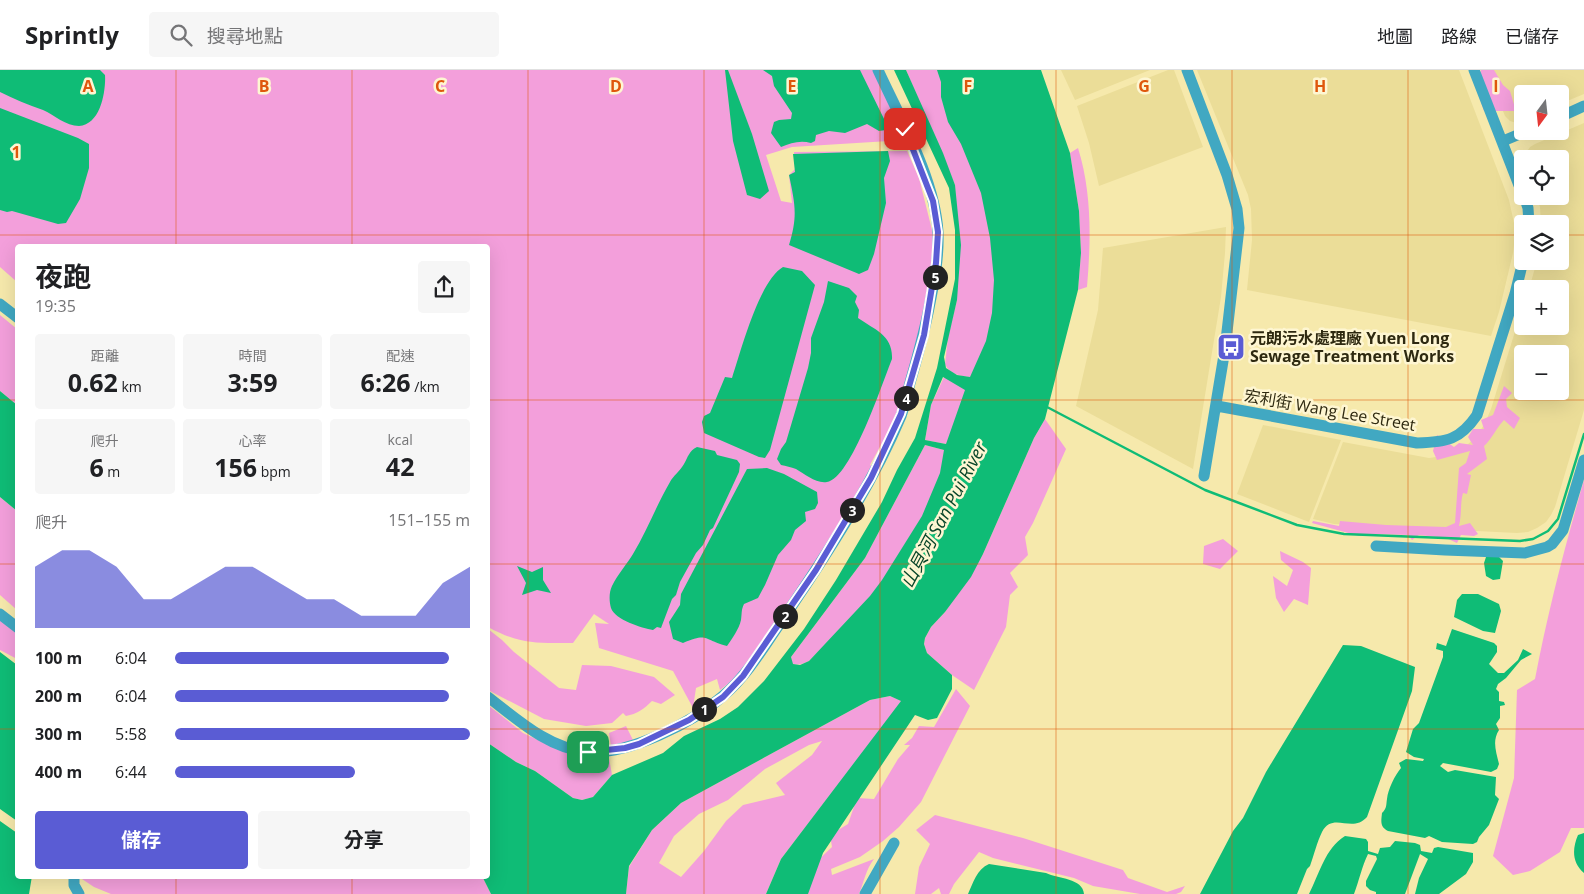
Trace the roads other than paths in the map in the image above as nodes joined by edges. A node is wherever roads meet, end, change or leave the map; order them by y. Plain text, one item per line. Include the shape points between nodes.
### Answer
1 (878, 70) edge
2 (1188, 70) edge
3 (1474, 70) edge
4 (1584, 106) edge
5 (1569, 113) edge
6 (1514, 136) edge
7 (1503, 141) junction
8 (1514, 171) edge
9 (1522, 270) edge
10 (0, 304) edge
11 (15, 316) edge
12 (1217, 406) junction
13 (1584, 460) edge
14 (1204, 476) dead end
15 (1376, 546) dead end
16 (0, 614) edge
17 (15, 626) edge
18 (490, 699) edge
19 (894, 843) dead end
20 (74, 879) edge
21 (79, 894) edge
22 (865, 894) edge

1 - 18 street via 933,201 938,232 936,270 924,335 901,414 871,478 816,570 743,676 723,697 689,720 639,744 588,752 571,748 536,734
2 - 12 street via 1227,175 1239,218 1236,270
3 - 7 street
4 - 5 street
6 - 7 street
7 - 8 street
9 - 12 street, 宏利街 Wang Lee Street via 1477,415 1469,426 1447,441 1417,443
10 - 11 street
12 - 14 street
13 - 15 street via 1563,530 1547,547 1525,553
16 - 17 street
19 - 22 street
20 - 21 street

